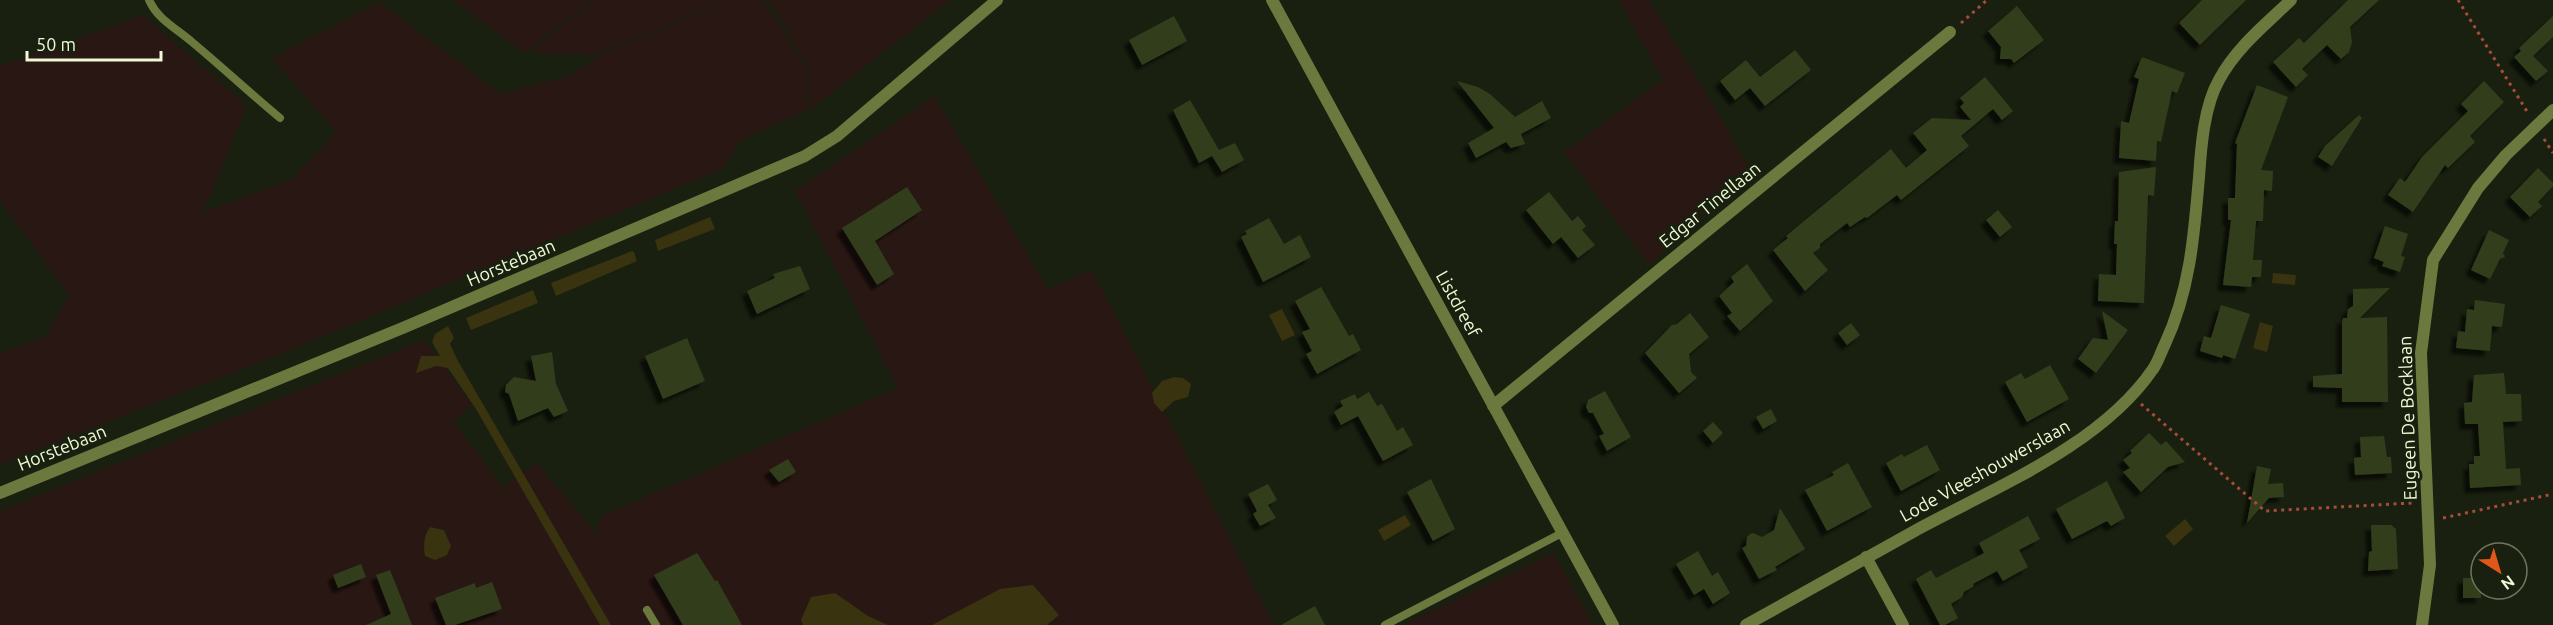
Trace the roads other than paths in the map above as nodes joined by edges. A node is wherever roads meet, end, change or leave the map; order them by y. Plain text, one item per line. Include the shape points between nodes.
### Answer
1 (149, 0) edge
2 (997, 0) edge
3 (1272, 0) edge
4 (2291, 0) edge
5 (1950, 32) road end
6 (2553, 110) edge
7 (280, 118) dead end
8 (1493, 406) junction
9 (0, 493) edge
10 (1562, 533) junction
11 (1866, 557) junction
12 (646, 610) dead end
13 (656, 625) edge
14 (1385, 625) edge
15 (1613, 625) edge
16 (1746, 625) edge
17 (1903, 625) edge
18 (2422, 625) edge

1 - 7 lane via 165,21
2 - 9 street, Horstebaan via 845,130 805,156 426,318
3 - 8 street, Listdreef
4 - 11 street, Lode Vleeshouwerslaan via 2238,52 2217,82 2206,120 2194,240 2179,314 2154,368 2085,437
5 - 8 street, Edgar Tinellaan
6 - 18 street, Eugeen De Bocklaan via 2478,188 2433,260 2421,353 2430,565
8 - 10 street, Listdreef
10 - 14 lane
10 - 15 street, Listdreef
11 - 16 street, Lode Vleeshouwerslaan
11 - 17 street
12 - 13 lane

